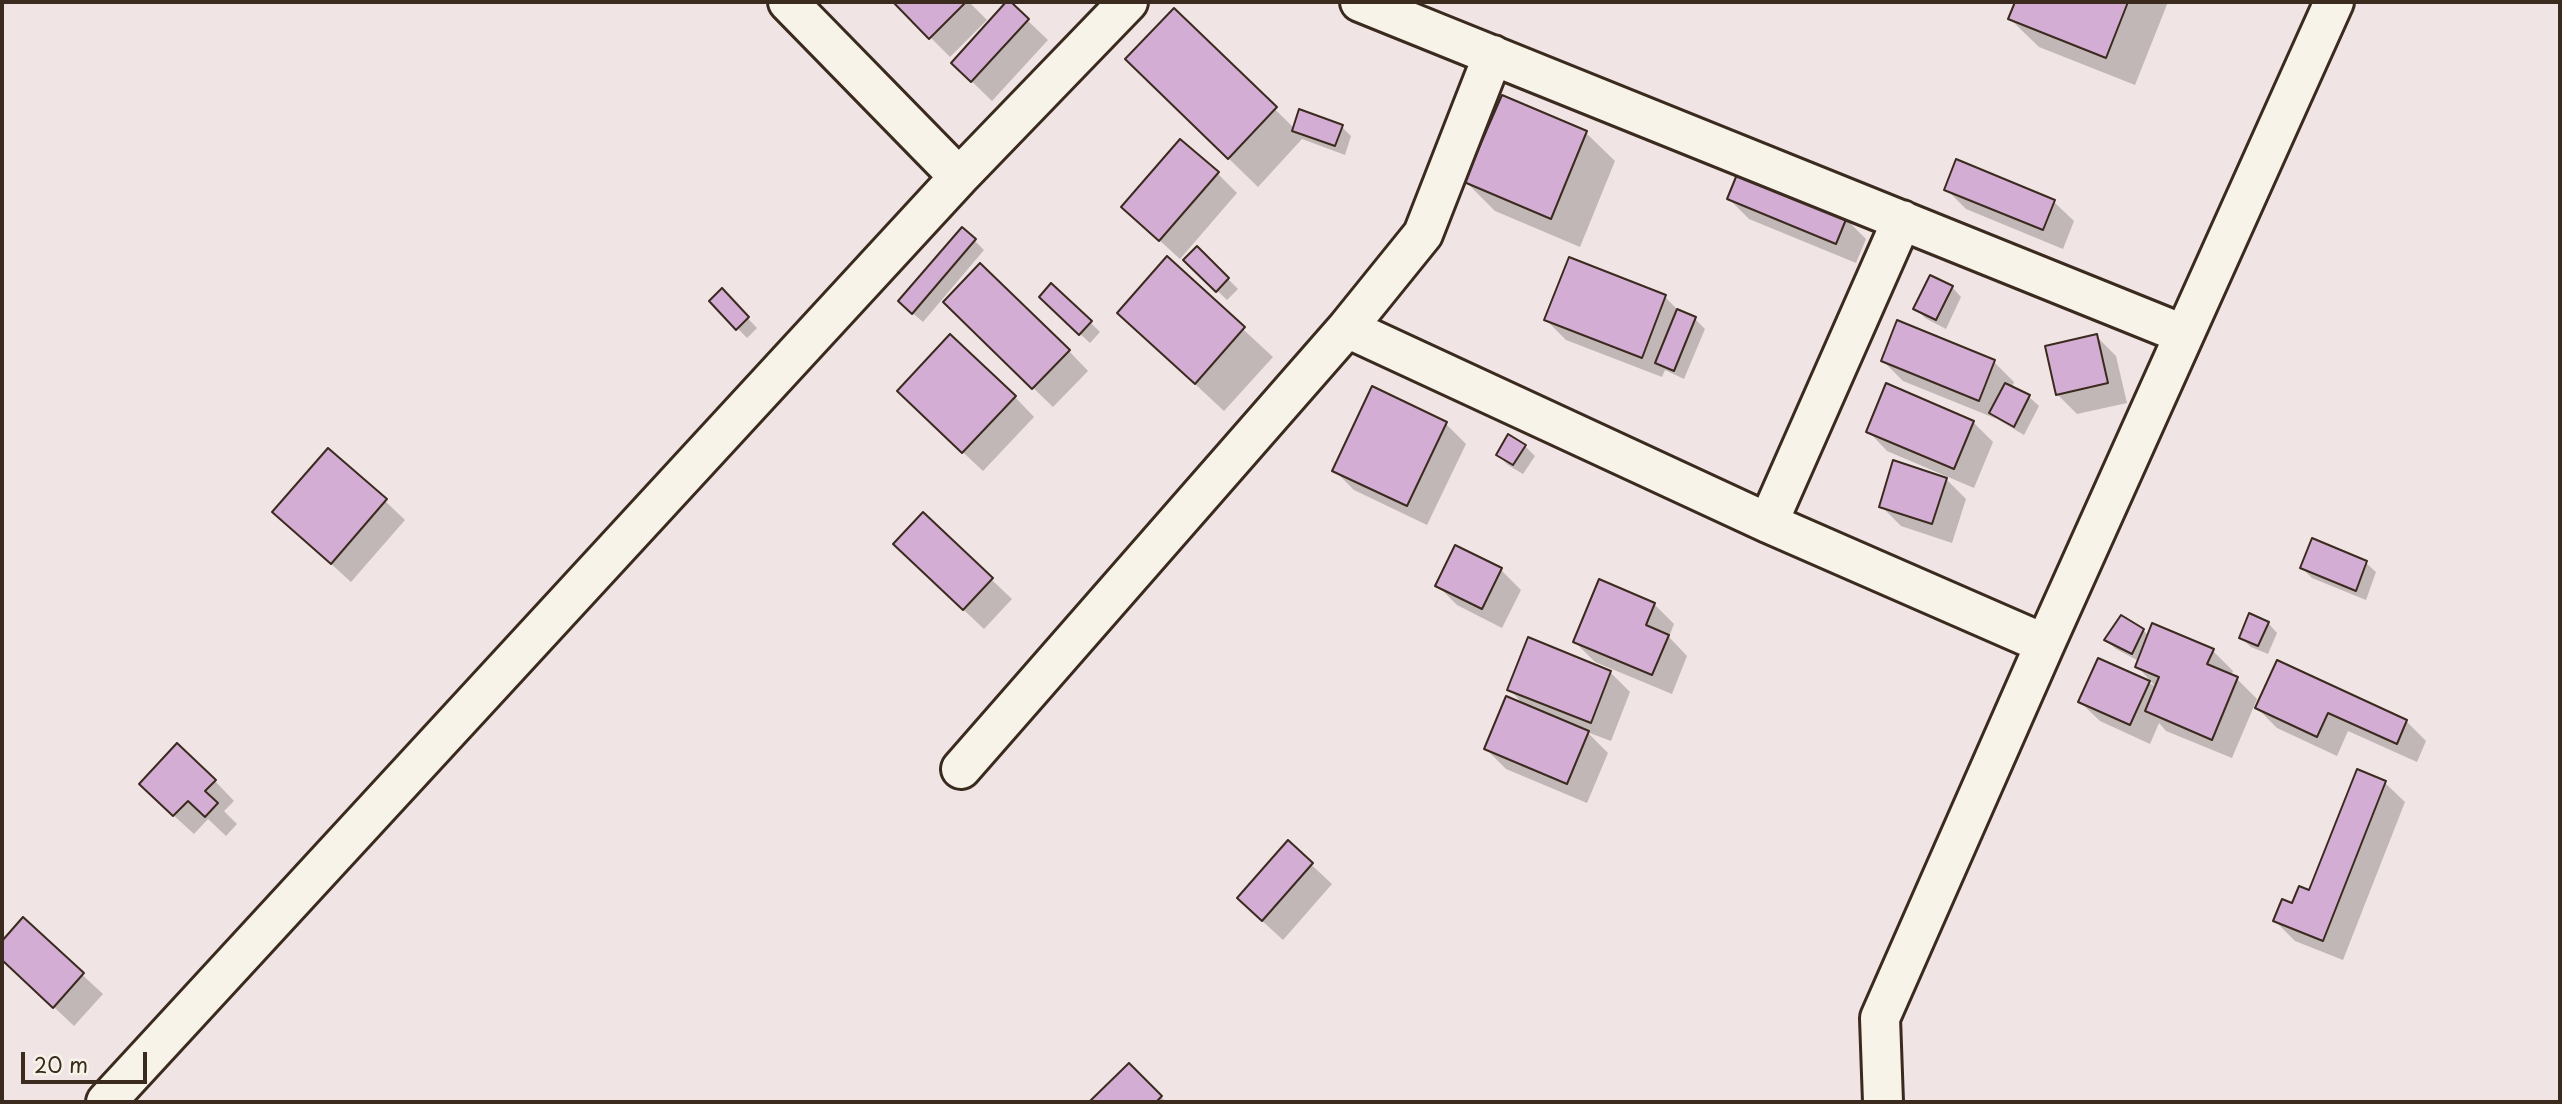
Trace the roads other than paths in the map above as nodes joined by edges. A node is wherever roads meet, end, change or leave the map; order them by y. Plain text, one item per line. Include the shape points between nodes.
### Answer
1 (788, 2) edge
2 (1128, 2) edge
3 (1360, 2) edge
4 (2333, 2) edge
5 (1493, 55) junction
6 (960, 177) junction
7 (1902, 220) junction
8 (1347, 328) junction
9 (2183, 334) junction
10 (1768, 523) junction
11 (2045, 644) junction
12 (961, 769) dead end
13 (106, 1102) edge
14 (1882, 1102) edge

1 - 6 street
2 - 6 street
3 - 5 street
4 - 9 street
5 - 7 street
5 - 8 street via 1423,233
6 - 13 street
7 - 9 street
7 - 10 street
8 - 10 street
8 - 12 street
9 - 11 street
10 - 11 street
11 - 14 street via 1880,1018

